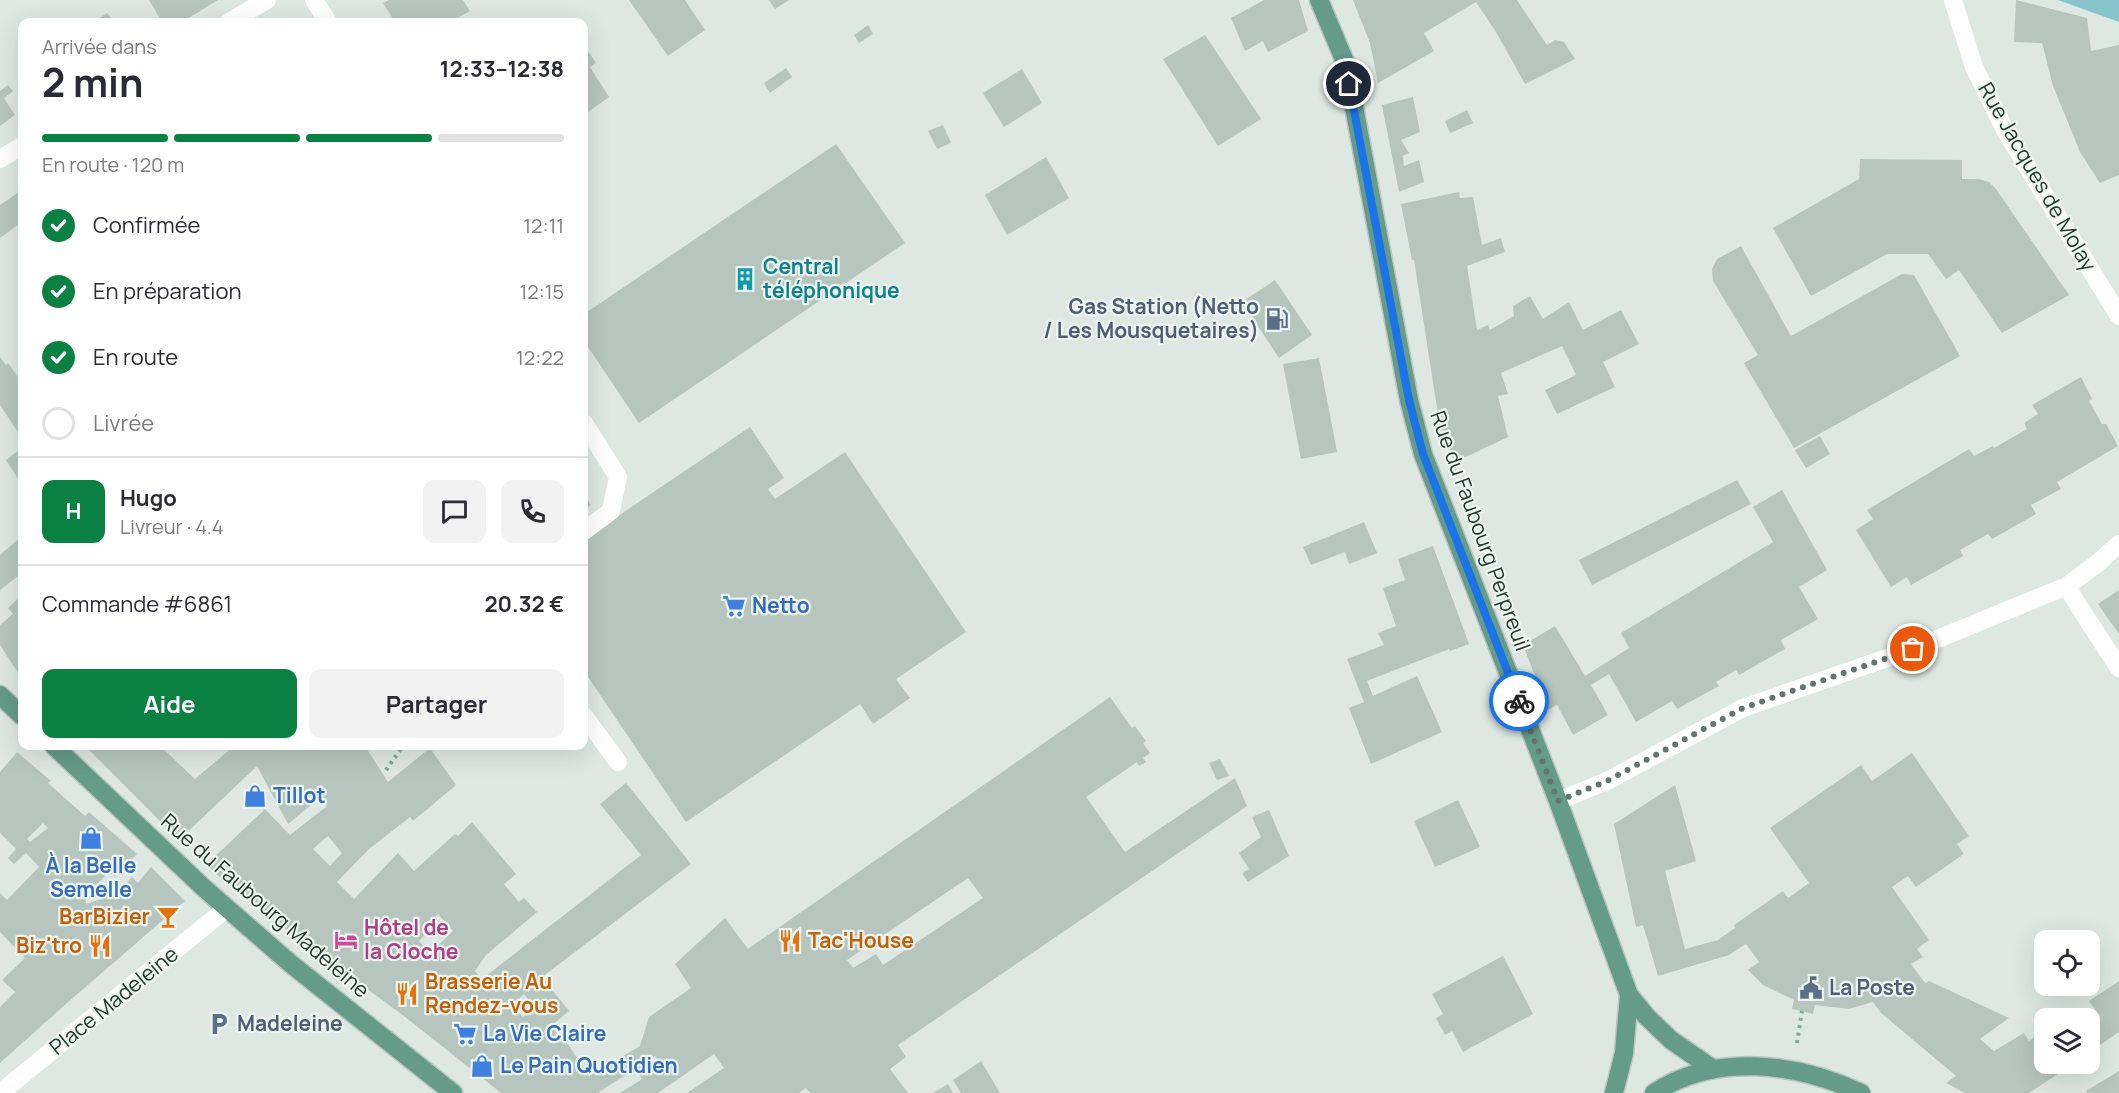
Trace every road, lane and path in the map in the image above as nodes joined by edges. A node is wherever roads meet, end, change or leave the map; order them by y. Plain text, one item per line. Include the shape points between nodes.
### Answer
1 (267, 0) edge
2 (314, 0) edge
3 (1319, 0) edge
4 (1953, 0) edge
5 (236, 18) edge
6 (325, 18) edge
7 (18, 148) edge
8 (0, 159) edge
9 (2119, 316) edge
10 (588, 429) edge
11 (588, 528) edge
12 (2119, 544) edge
13 (2067, 586) junction
14 (2119, 668) edge
15 (0, 695) edge
16 (18, 712) edge
17 (588, 721) edge
18 (58, 750) edge
19 (400, 750) edge
20 (618, 762) dead end
21 (386, 770) dead end
22 (1558, 801) junction
23 (227, 908) junction
24 (1629, 995) junction
25 (1713, 1069) junction
26 (0, 1093) edge
27 (453, 1093) edge
28 (1614, 1093) edge
29 (1654, 1093) edge
30 (1861, 1093) edge

1 - 5 street
2 - 6 street
3 - 22 main road, Rue du Faubourg Perpreuil via 1346,64 1409,400 1423,454
4 - 9 street, Rue Jacques de Molay via 1974,67 2006,132
7 - 8 street
10 - 11 street via 618,477 611,511
12 - 13 street
13 - 14 street
13 - 22 street via 1913,649 1743,708 1607,781
15 - 16 main road
17 - 20 street
18 - 23 main road, Rue du Faubourg Madeleine
19 - 21 path
22 - 24 main road, Rue du Faubourg Perpreuil
23 - 26 street, Place Madeleine
23 - 27 main road, Rue du Faubourg Madeleine
24 - 25 main road, Rue du Faubourg Perpreuil via 1671,1040
24 - 28 main road, Rue du Faubourg Perpreuil via 1624,1053
25 - 29 main road via 1670,1083
25 - 30 main road via 1754,1065 1791,1070

